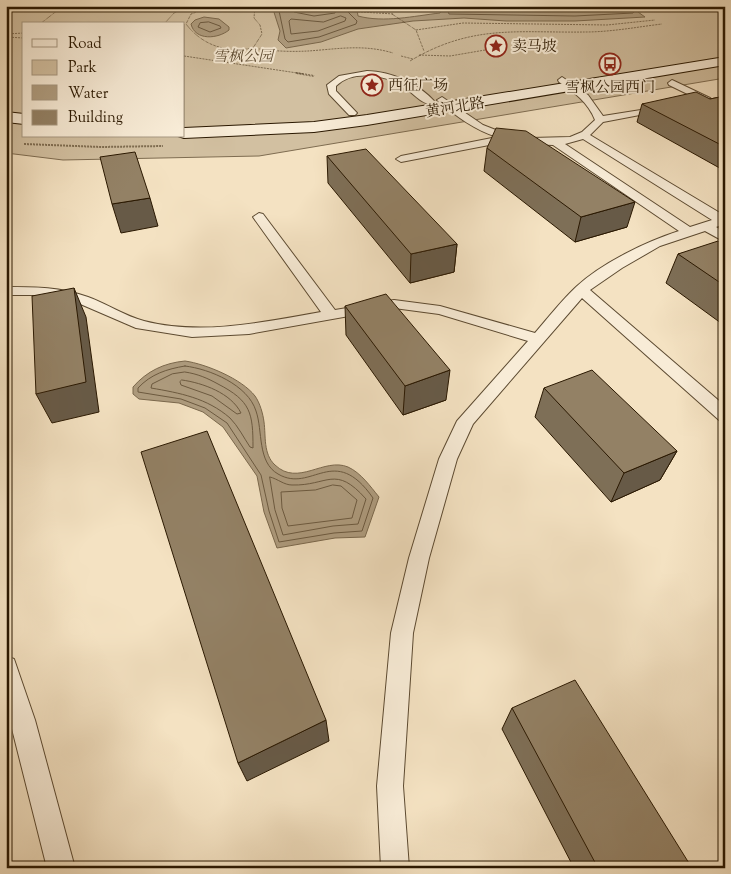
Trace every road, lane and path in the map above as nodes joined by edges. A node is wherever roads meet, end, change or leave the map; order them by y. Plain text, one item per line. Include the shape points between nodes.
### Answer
1 (63, 6) edge
2 (189, 6) edge
3 (213, 6) edge
4 (255, 6) edge
5 (300, 6) edge
6 (354, 6) edge
7 (394, 14) junction
8 (655, 20) dead end
9 (43, 22) edge
10 (166, 22) edge
11 (662, 24) dead end
12 (416, 30) junction
13 (6, 34) edge
14 (22, 34) edge
15 (6, 37) edge
16 (22, 38) edge
17 (253, 48) junction
18 (491, 49) dead end
19 (424, 52) junction
20 (725, 52) edge
21 (418, 55) junction
22 (185, 56) edge
23 (413, 59) junction
24 (725, 61) edge
25 (390, 76) junction
26 (335, 80) junction
27 (672, 83) dead end
28 (568, 84) junction
29 (441, 103) junction
30 (352, 112) junction
31 (6, 117) edge
32 (22, 118) edge
33 (600, 120) junction
34 (185, 124) edge
35 (6, 127) edge
36 (22, 128) edge
37 (185, 133) edge
38 (583, 136) junction
39 (509, 138) junction
40 (554, 141) junction
41 (401, 159) dead end
42 (259, 216) dead end
43 (713, 227) edge
44 (581, 290) junction
45 (6, 291) edge
46 (331, 315) junction
47 (538, 339) junction
48 (725, 416) edge
49 (6, 667) edge
50 (61, 868) edge
51 (396, 868) edge

1 - 9 path
2 - 10 path via 174,13
3 - 17 path via 191,14 186,24 193,34 228,50
4 - 17 path via 254,18 262,34
5 - 7 path via 317,10
6 - 7 path
7 - 12 path
8 - 12 path via 607,25 463,23
11 - 19 path via 586,32 515,31 472,35 445,41
12 - 19 path
13 - 14 path
15 - 16 path
17 - 23 path via 296,51 368,46
18 - 21 path via 441,57
19 - 21 path
20 - 28 main road, 黄河北路
21 - 23 path
22 - 26 path
23 - 25 path
24 - 28 main road, 黄河北路
25 - 26 lane via 349,75
25 - 29 lane
26 - 30 lane via 331,85 332,92
27 - 33 lane via 711,99
28 - 29 main road, 黄河北路
28 - 33 lane via 596,108
29 - 30 main road, 黄河北路
29 - 37 main road, 黄河北路 via 314,127
29 - 39 lane via 480,127
30 - 34 main road, 黄河北路
31 - 32 main road
33 - 38 lane
35 - 36 main road
38 - 40 lane
38 - 43 lane
39 - 40 lane
39 - 41 lane
40 - 43 lane
42 - 46 lane
43 - 44 lane via 656,243
44 - 47 lane
44 - 48 lane
45 - 46 lane via 48,291 84,300 141,325 192,332 249,329
46 - 47 lane via 394,304 440,310
47 - 51 lane via 466,421 448,459 419,558 402,633 390,786
49 - 50 lane via 24,720

